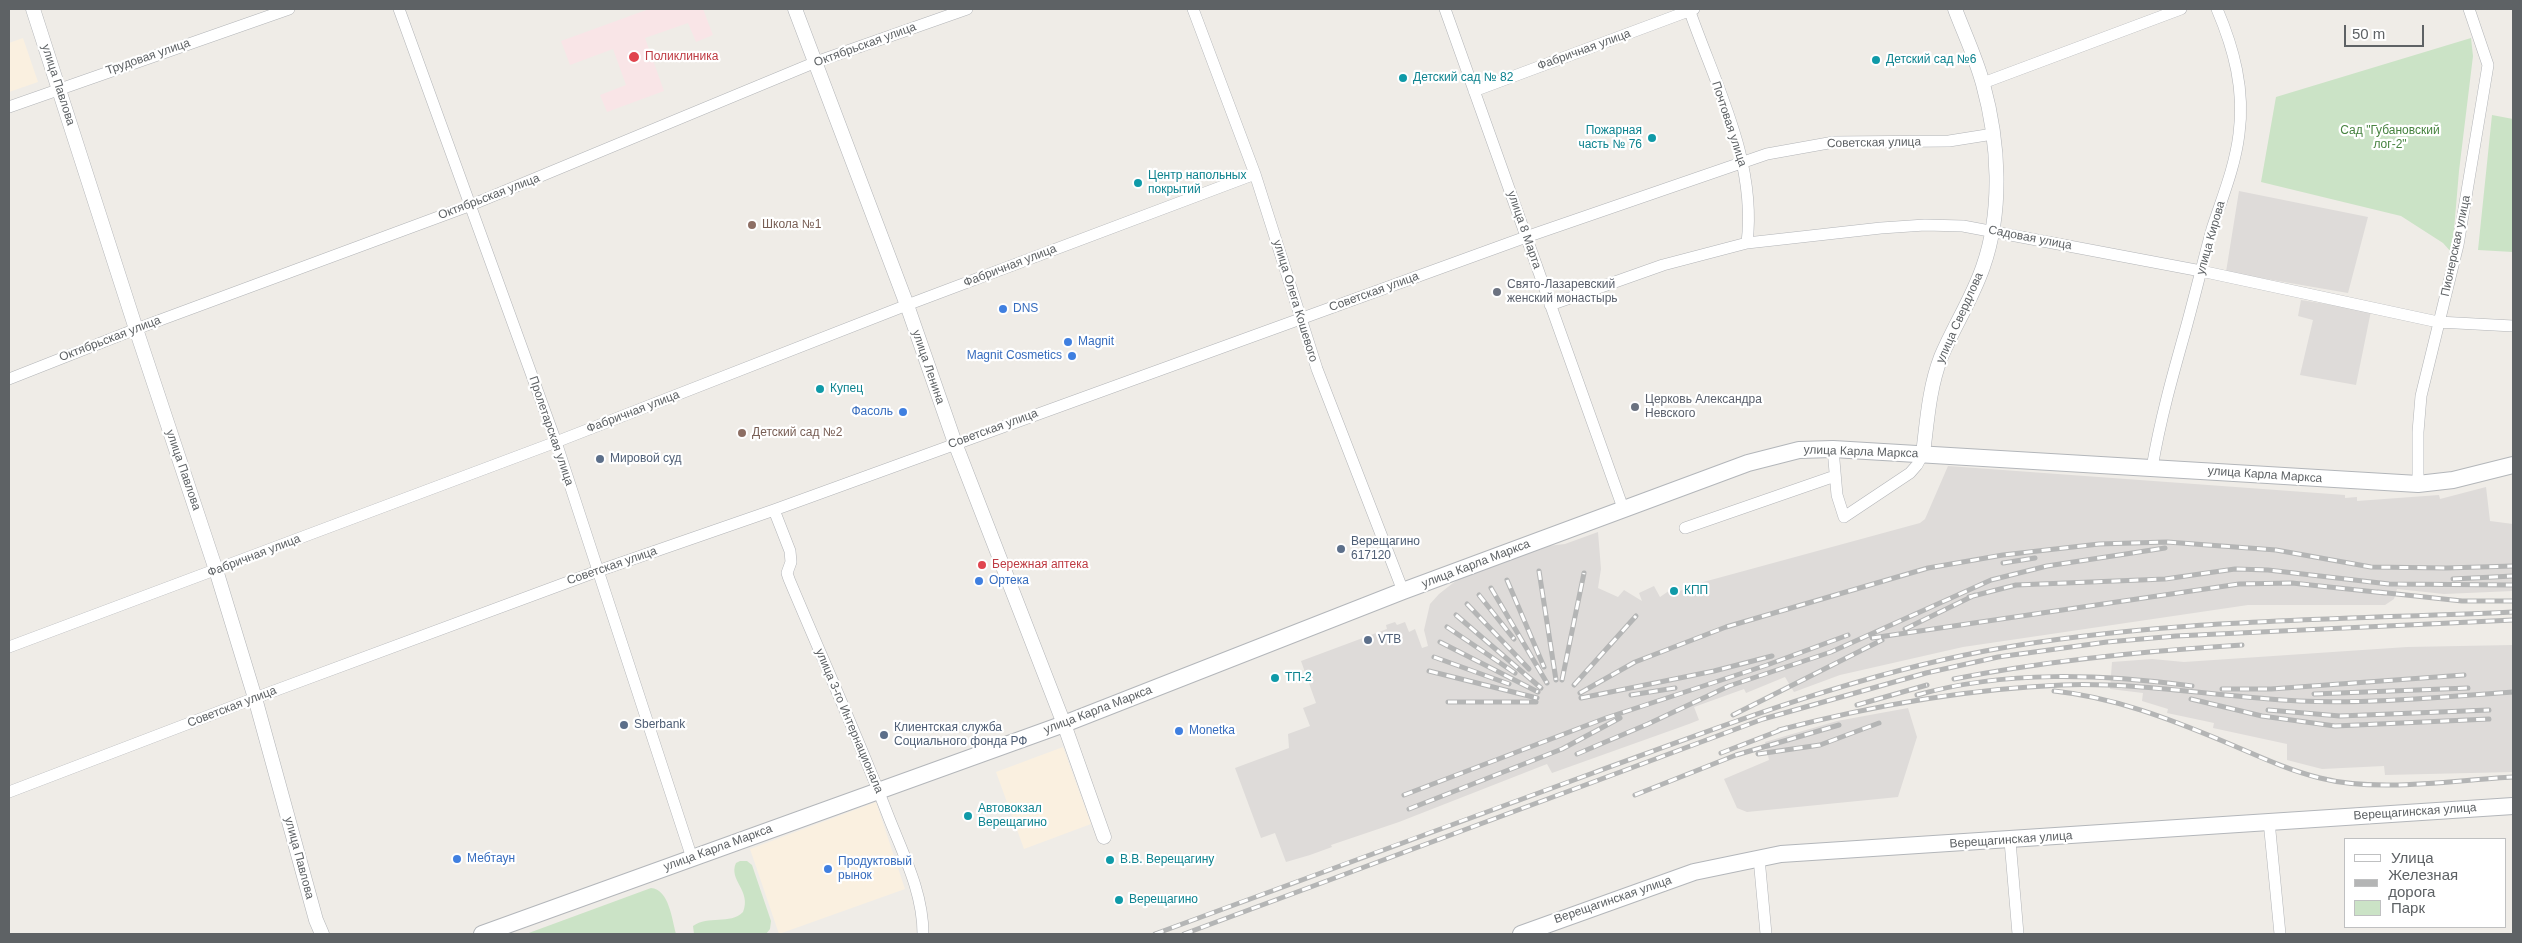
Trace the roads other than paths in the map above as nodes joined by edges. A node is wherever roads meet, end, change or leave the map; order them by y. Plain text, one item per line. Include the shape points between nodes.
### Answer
1 (33, 9) edge
2 (289, 9) edge
3 (399, 9) edge
4 (795, 9) edge
5 (968, 9) edge
6 (1193, 9) edge
7 (1445, 9) edge
8 (1691, 9) edge
9 (1955, 9) edge
10 (2181, 9) edge
11 (2217, 9) edge
12 (2470, 9) edge
13 (816, 62) junction
14 (1983, 83) junction
15 (59, 88) junction
16 (1474, 91) junction
17 (9, 107) edge
18 (1993, 134) junction
19 (1743, 162) junction
20 (1255, 174) junction
21 (471, 205) junction
22 (1993, 230) junction
23 (1526, 237) junction
24 (1747, 243) junction
25 (2201, 271) junction
26 (907, 305) junction
27 (1550, 305) junction
28 (1302, 318) junction
29 (2438, 322) junction
30 (2513, 326) edge
31 (136, 329) junction
32 (9, 379) edge
33 (556, 442) junction
34 (955, 443) junction
35 (1833, 449) junction
36 (1923, 454) junction
37 (2513, 465) edge
38 (2152, 468) junction
39 (1835, 476) junction
40 (2418, 484) junction
41 (1623, 508) junction
42 (774, 510) junction
43 (1685, 528) dead end
44 (216, 570) junction
45 (598, 571) junction
46 (1403, 591) junction
47 (9, 647) edge
48 (255, 698) junction
49 (1064, 724) junction
50 (879, 790) junction
51 (9, 792) edge
52 (2513, 806) edge
53 (2269, 821) junction
54 (1104, 837) dead end
55 (2010, 841) junction
56 (692, 858) junction
57 (1759, 858) junction
58 (322, 934) edge
59 (482, 934) edge
60 (923, 934) edge
61 (1521, 934) edge
62 (1766, 934) edge
63 (2018, 934) edge
64 (2280, 934) edge

1 - 15 street, улица Павлова
2 - 15 street, Трудовая улица
3 - 21 street, Пролетарская улица
4 - 13 street, улица Ленина
5 - 13 street, Октябрьская улица
6 - 20 street, улица Олега Кошевого
7 - 16 street, улица 8 Марта
8 - 16 street, Фабричная улица
8 - 19 street, Почтовая улица
9 - 14 street, улица Свердлова
10 - 14 street
11 - 25 street, улица Кирова via 2237,66 2239,134
12 - 29 street, Пионерская улица via 2488,65 2458,245
13 - 21 street, Октябрьская улица
13 - 26 street, улица Ленина
14 - 18 street, улица Свердлова
15 - 17 street, Трудовая улица
15 - 31 street, улица Павлова
16 - 23 street, улица 8 Марта
18 - 19 street, Советская улица via 1950,141 1834,142 1767,154
18 - 22 street, улица Свердлова via 1996,195
19 - 23 street, Советская улица
19 - 24 street, Почтовая улица via 1750,222
20 - 26 street, Фабричная улица
20 - 28 street, улица Олега Кошевого
21 - 31 street, Октябрьская улица
21 - 33 street, Пролетарская улица
22 - 24 street, Садовая улица via 1925,225
22 - 25 street, Садовая улица
22 - 36 street, улица Свердлова via 1983,267 1933,381
23 - 27 street, улица 8 Марта
23 - 28 street, Советская улица
24 - 27 street, Садовая улица via 1663,265
25 - 29 street, Садовая улица
25 - 38 street, улица Кирова via 2159,427
26 - 33 street, Фабричная улица
26 - 34 street, улица Ленина
27 - 41 street, улица 8 Марта
28 - 34 street, Советская улица
28 - 46 street, улица Олега Кошевого via 1316,369
29 - 30 street, Садовая улица
29 - 40 street, Пионерская улица via 2421,396
31 - 32 street, Октябрьская улица
31 - 44 street, улица Павлова
33 - 44 street, Фабричная улица
33 - 45 street, Пролетарская улица
34 - 42 street, Советская улица
34 - 49 street, улица Ленина
35 - 36 main road, улица Карла Маркса
35 - 39 street
35 - 41 main road, улица Карла Маркса via 1799,450 1763,458
36 - 38 main road, улица Карла Маркса
36 - 39 street via 1910,472 1844,516
37 - 40 main road, улица Карла Маркса via 2454,480
38 - 40 main road, улица Карла Маркса
39 - 43 street
41 - 46 main road, улица Карла Маркса
42 - 45 street, Советская улица
42 - 50 street, улица 3-го Интернационала via 790,551 788,579
44 - 47 street, Фабричная улица
44 - 48 street, улица Павлова
45 - 48 street, Советская улица
45 - 56 street, Пролетарская улица
46 - 49 main road, улица Карла Маркса
48 - 51 street, Советская улица
48 - 58 street, улица Павлова
49 - 50 main road, улица Карла Маркса
49 - 54 street, улица Ленина
50 - 56 main road, улица Карла Маркса
50 - 60 street, улица 3-го Интернационала via 916,887 922,910
52 - 53 main road, Верещагинская улица
53 - 55 main road, Верещагинская улица
53 - 64 street
55 - 57 main road, Верещагинская улица via 1804,852
55 - 63 street
56 - 59 main road, улица Карла Маркса
57 - 61 main road, Верещагинская улица via 1678,877
57 - 62 street

